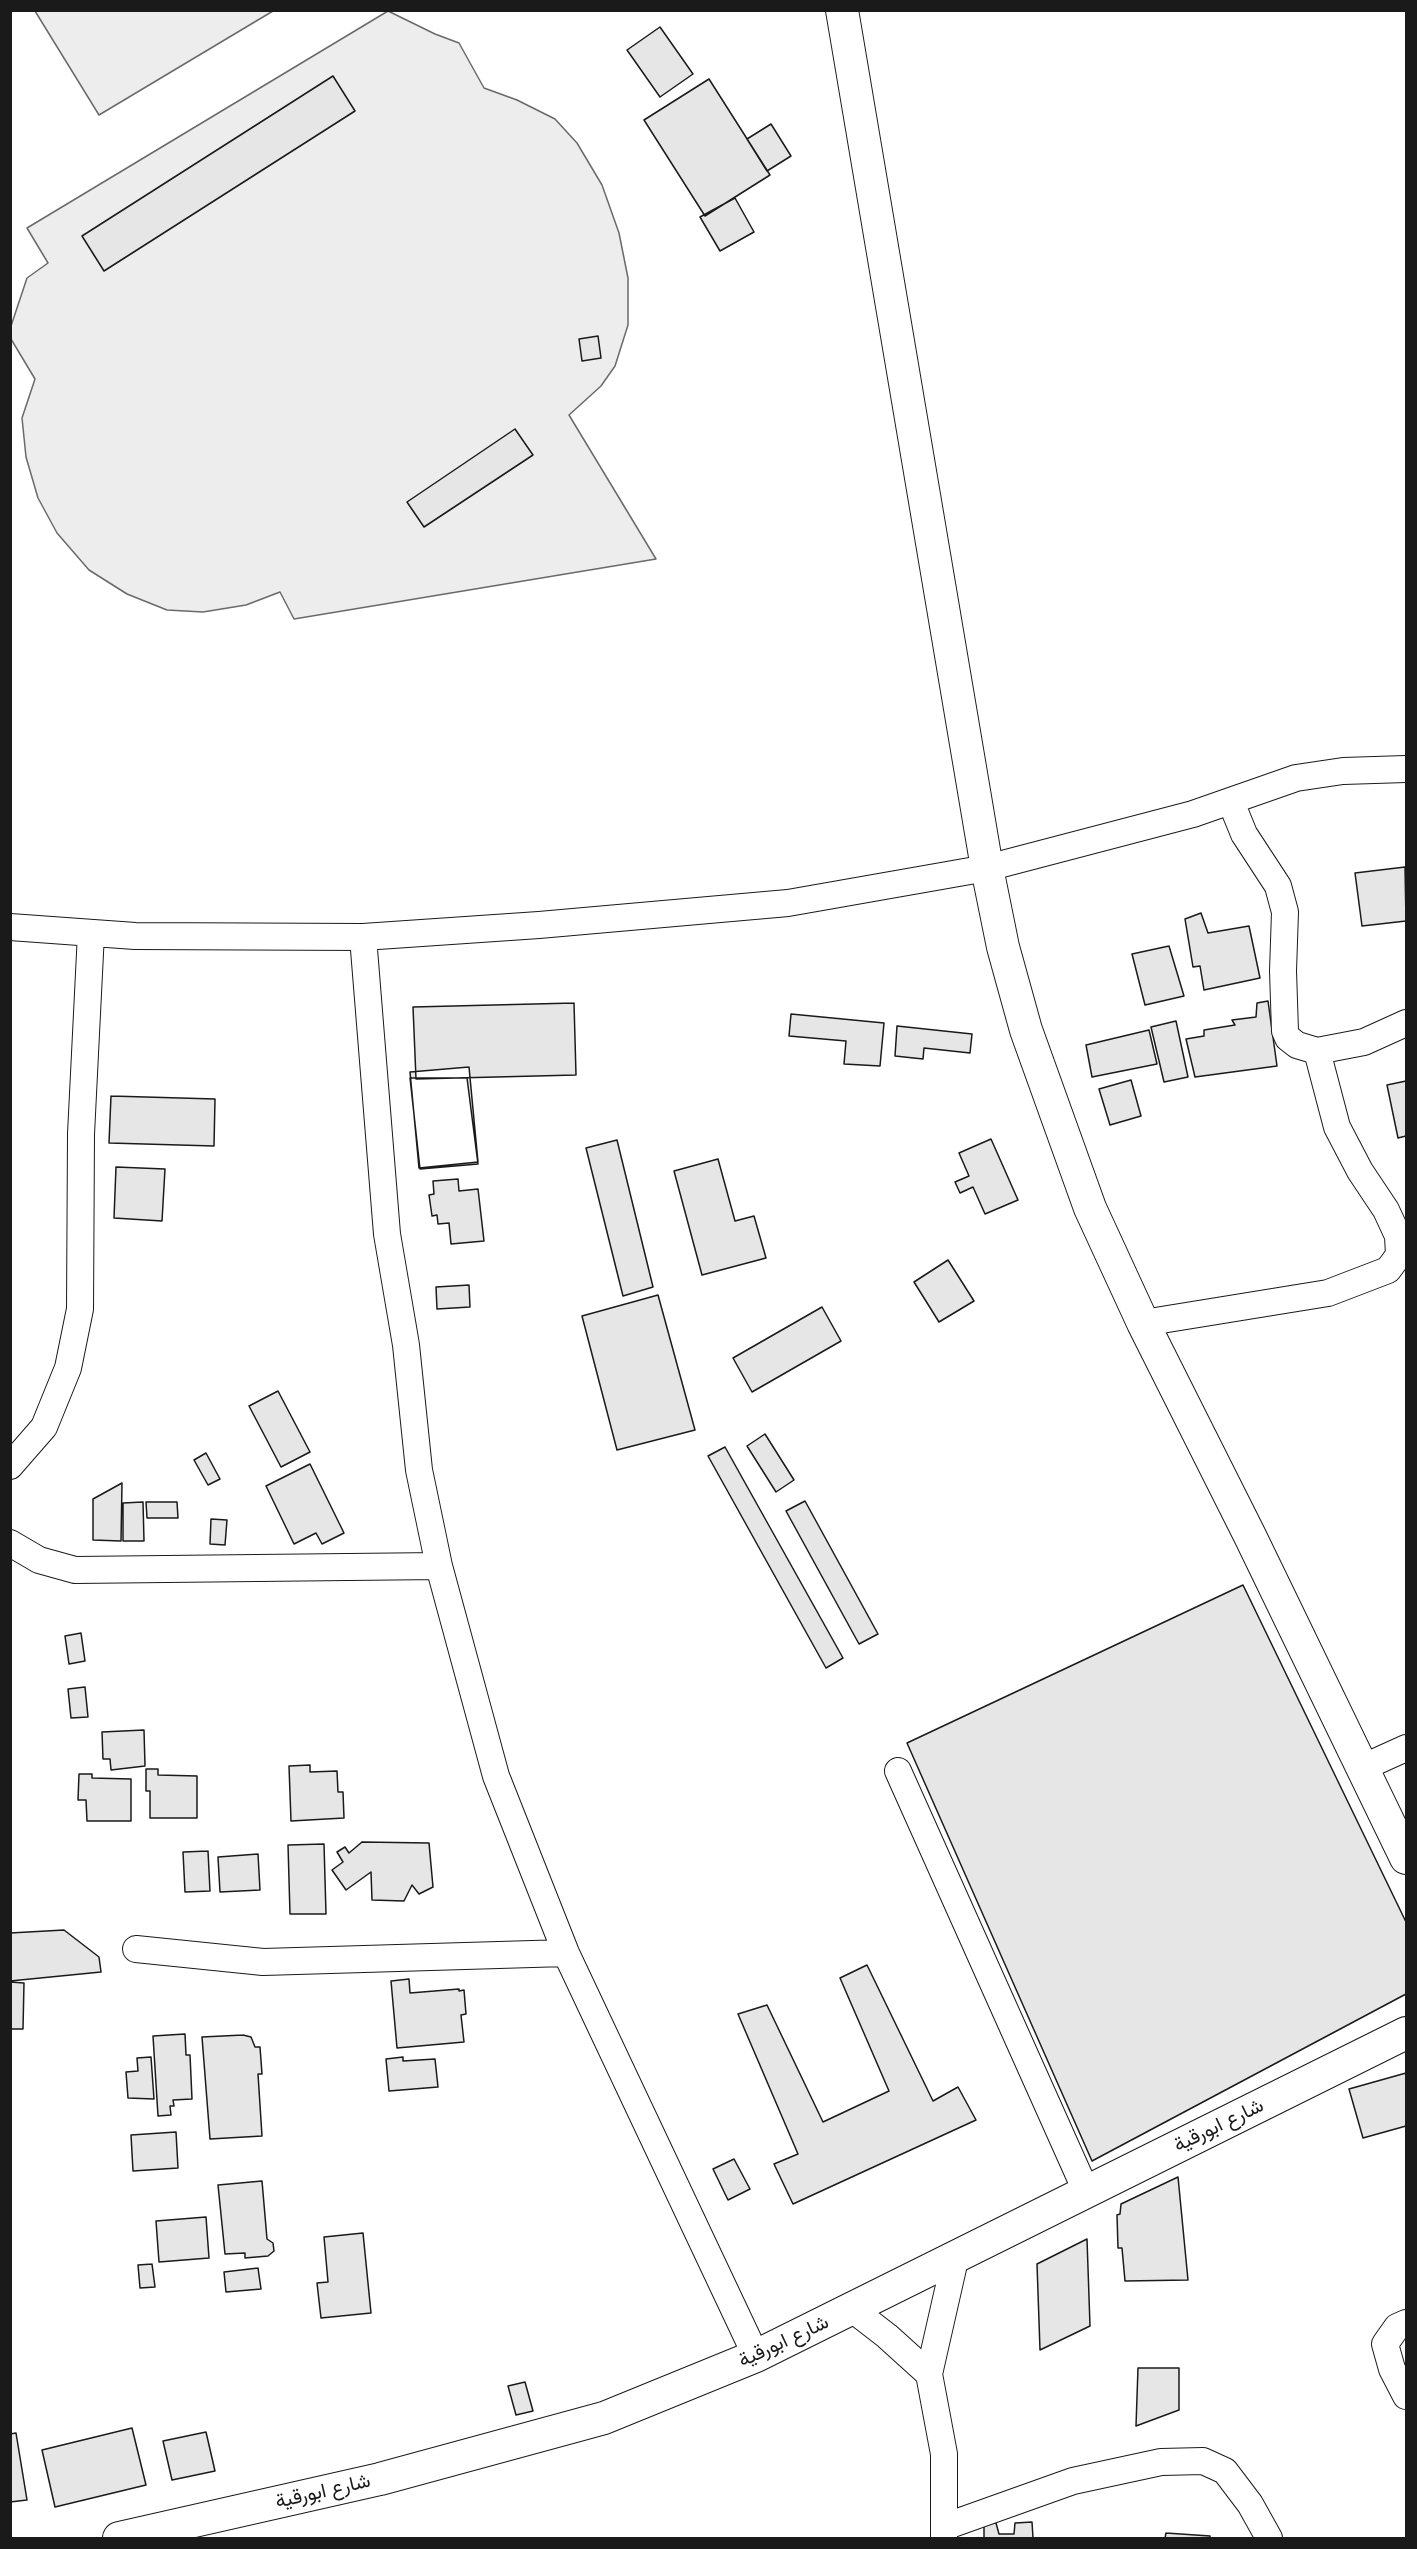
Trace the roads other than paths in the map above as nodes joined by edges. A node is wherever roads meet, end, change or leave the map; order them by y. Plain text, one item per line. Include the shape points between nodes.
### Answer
1 (842, 10) edge
2 (1407, 770) edge
3 (1232, 802) junction
4 (987, 868) junction
5 (10, 927) edge
6 (91, 933) junction
7 (363, 937) junction
8 (1407, 1023) edge
9 (1317, 1051) junction
10 (1403, 1256) edge
11 (1143, 1323) junction
12 (10, 1466) edge
13 (10, 1543) edge
14 (439, 1566) junction
15 (1407, 1748) edge
16 (1364, 1767) junction
17 (898, 1771) dead end
18 (1407, 1858) edge
19 (136, 1949) dead end
20 (566, 1953) junction
21 (1407, 2033) edge
22 (1086, 2191) junction
23 (956, 2256) junction
24 (852, 2309) junction
25 (1407, 2323) edge
26 (756, 2356) junction
27 (929, 2374) junction
28 (1407, 2396) edge
29 (944, 2533) edge
30 (119, 2538) edge
31 (1269, 2538) edge

1 - 4 main road
2 - 3 street via 1343,771 1296,778
3 - 4 street
3 - 9 street via 1244,834 1278,886 1285,912 1285,1031 1297,1045
4 - 7 street via 788,903
4 - 11 main road via 1026,1030 1090,1208
5 - 6 street
6 - 7 street
6 - 12 street via 81,1134 80,1309 68,1368 44,1427
7 - 14 street via 387,1234 406,1345 419,1470
8 - 9 street via 1364,1042
9 - 10 street via 1337,1127 1386,1210
10 - 11 street via 1388,1270 1328,1293
11 - 16 main road
13 - 14 street via 39,1560 75,1570
14 - 20 street via 496,1776
15 - 16 street
16 - 18 main road
17 - 22 street
19 - 20 street via 263,1962
20 - 26 street
21 - 22 main road, شارع ابورقية
22 - 23 main road, شارع ابورقية
23 - 24 main road, شارع ابورقية
23 - 27 street
24 - 26 main road, شارع ابورقية
24 - 27 street
25 - 28 street via 1396,2328 1385,2344 1392,2369
26 - 30 main road, شارع ابورقية via 604,2418 380,2479
27 - 29 street via 944,2454
29 - 31 street via 1073,2481 1161,2462 1203,2461 1225,2471

